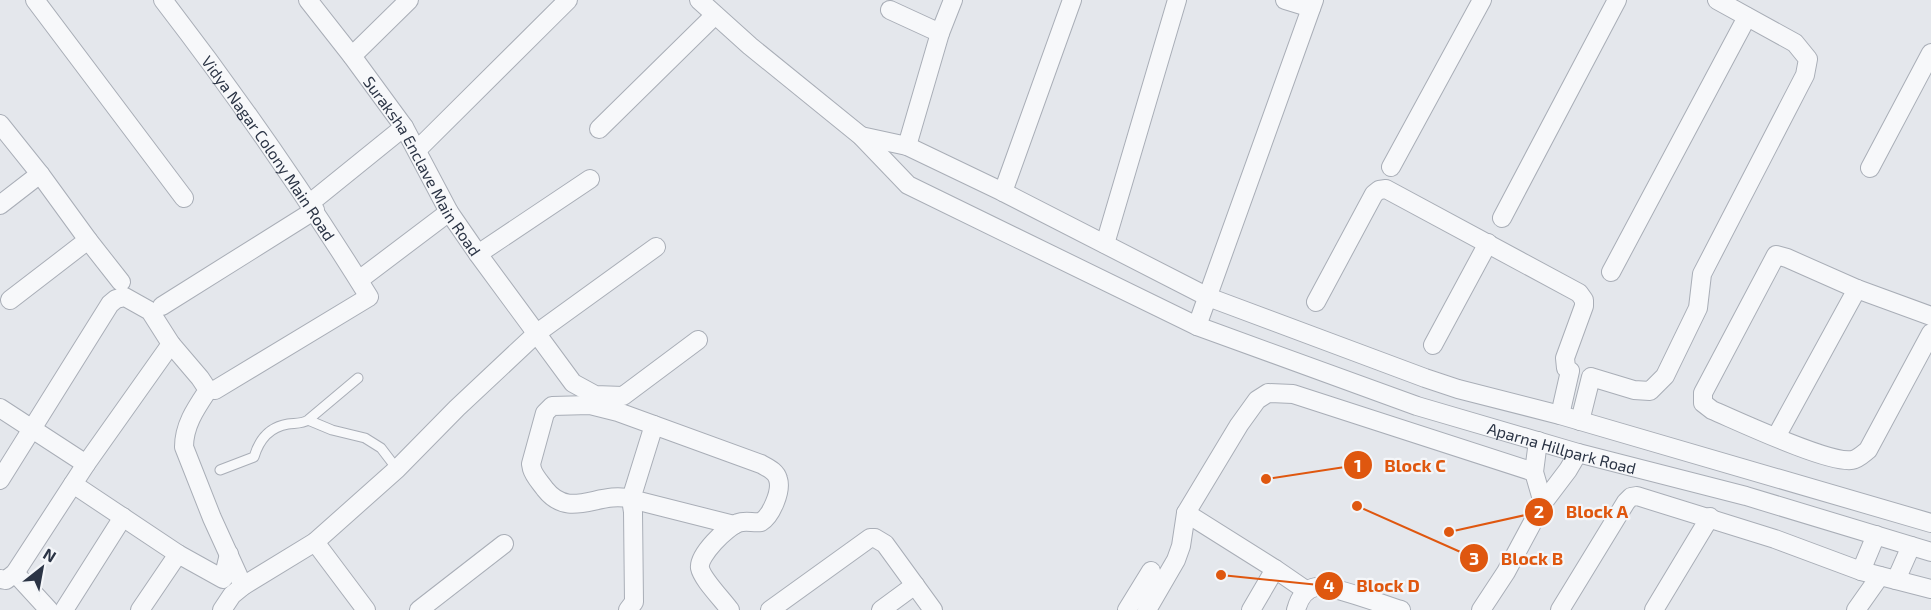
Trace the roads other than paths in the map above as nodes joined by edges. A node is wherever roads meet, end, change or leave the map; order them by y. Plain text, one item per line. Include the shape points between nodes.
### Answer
1 (35, 0) edge
2 (163, 0) edge
3 (308, 0) edge
4 (408, 0) edge
5 (568, 0) edge
6 (699, 0) edge
7 (952, 0) edge
8 (1072, 0) edge
9 (1177, 0) edge
10 (1284, 0) edge
11 (1482, 0) edge
12 (1617, 0) edge
13 (1717, 0) edge
14 (1312, 4) edge
15 (890, 10) dead end
16 (716, 15) junction
17 (1747, 16) junction
18 (940, 33) junction
19 (1931, 53) edge
20 (352, 56) junction
21 (0, 124) edge
22 (404, 127) junction
23 (599, 129) dead end
24 (861, 136) junction
25 (907, 146) junction
26 (417, 150) junction
27 (1391, 166) dead end
28 (1870, 168) dead end
29 (39, 174) junction
30 (590, 178) dead end
31 (1003, 192) junction
32 (184, 198) dead end
33 (0, 205) edge
34 (312, 206) junction
35 (449, 212) junction
36 (1502, 218) dead end
37 (88, 240) junction
38 (1488, 243) junction
39 (1105, 244) junction
40 (656, 247) dead end
41 (478, 254) junction
42 (1611, 272) dead end
43 (359, 280) junction
44 (121, 282) dead end
45 (1857, 289) junction
46 (1208, 297) junction
47 (10, 300) dead end
48 (1316, 302) dead end
49 (162, 306) dead end
50 (1931, 316) edge
51 (1197, 326) junction
52 (537, 333) junction
53 (1931, 333) edge
54 (698, 340) dead end
55 (171, 344) junction
56 (1433, 345) dead end
57 (1570, 371) junction
58 (1591, 377) junction
59 (358, 378) dead end
60 (1425, 378) junction
61 (215, 390) dead end
62 (621, 404) junction
63 (1417, 406) junction
64 (0, 408) edge
65 (1560, 415) junction
66 (308, 420) junction
67 (1580, 422) junction
68 (654, 425) junction
69 (32, 429) junction
70 (1776, 437) junction
71 (1538, 441) junction
72 (1578, 453) junction
73 (86, 464) junction
74 (397, 469) junction
75 (220, 470) dead end
76 (1534, 472) junction
77 (0, 480) edge
78 (73, 484) junction
79 (1830, 493) junction
80 (631, 499) junction
81 (1543, 503) junction
82 (665, 507) junction
83 (1186, 513) junction
84 (123, 517) junction
85 (1710, 517) junction
86 (1820, 518) junction
87 (1930, 520) edge
88 (734, 525) junction
89 (633, 530) junction
90 (1876, 535) junction
91 (315, 542) junction
92 (504, 544) dead end
93 (1911, 546) junction
94 (1931, 552) edge
95 (178, 554) junction
96 (226, 567) junction
97 (1275, 569) junction
98 (1151, 571) dead end
99 (1861, 571) junction
100 (7, 576) edge
101 (1888, 578) junction
102 (915, 585) junction
103 (240, 588) junction
104 (1931, 588) edge
105 (1307, 591) junction
106 (49, 610) edge
107 (64, 610) edge
108 (140, 610) edge
109 (222, 610) edge
110 (366, 610) edge
111 (419, 610) edge
112 (628, 610) edge
113 (730, 610) edge
114 (770, 610) edge
115 (881, 610) edge
116 (933, 610) edge
117 (1127, 610) edge
118 (1147, 610) edge
119 (1251, 610) edge
120 (1296, 610) edge
121 (1401, 610) edge
122 (1481, 610) edge
123 (1560, 610) edge
124 (1654, 610) edge
125 (1856, 610) edge

1 - 32 street
2 - 34 street, Vidya Nagar Colony Main Road
3 - 20 street, Suraksha Enclave Main Road
4 - 20 street
5 - 26 street
6 - 16 street, Aparna Hillpark Road
7 - 18 street
8 - 31 street
9 - 39 street
10 - 14 street
11 - 27 street
12 - 36 street
13 - 17 street
14 - 46 street
15 - 18 street
16 - 23 street
16 - 24 street, Aparna Hillpark Road
17 - 42 street
17 - 58 street via 1795,43 1808,59 1805,75 1702,274 1698,308 1665,376 1650,391
18 - 25 street
19 - 28 street
20 - 22 street, Suraksha Enclave Main Road
21 - 29 street
22 - 26 street, Suraksha Enclave Main Road
22 - 34 street
24 - 25 street, Aparna Hillpark Road
24 - 51 street, Aparna Hillpark Road via 908,185
25 - 31 street, Aparna Hillpark Road
26 - 35 street, Suraksha Enclave Main Road
29 - 33 street
29 - 37 street
30 - 41 street
31 - 39 street, Aparna Hillpark Road
34 - 43 street, Vidya Nagar Colony Main Road
34 - 49 street
35 - 41 street, Suraksha Enclave Main Road
35 - 43 street
37 - 44 street
37 - 47 street
38 - 48 street via 1386,189 1379,190
38 - 56 street
38 - 57 street via 1579,293 1584,300 1565,358
39 - 46 street, Aparna Hillpark Road
40 - 52 street
41 - 52 street, Suraksha Enclave Main Road
43 - 61 street, Vidya Nagar Colony Main Road via 369,297
45 - 50 street
45 - 70 street
45 - 70 street via 1787,258 1776,255 1771,261 1703,393 1703,403
46 - 51 street
46 - 60 street, Aparna Hillpark Road
51 - 63 street, Aparna Hillpark Road
52 - 62 street, Suraksha Enclave Main Road via 573,383
52 - 74 street
53 - 70 street via 1868,450 1854,460 1838,460
54 - 62 street
55 - 69 street via 150,311 125,297 116,299
55 - 73 street
55 - 96 street via 208,390 189,421 183,447 212,518
57 - 58 lane
57 - 65 street
58 - 67 street
59 - 66 lane
60 - 63 street
60 - 65 street, Aparna Hillpark Road
62 - 68 street
62 - 80 street via 552,406 545,413 531,464 533,474 558,502
63 - 71 street, Aparna Hillpark Road
64 - 69 street
65 - 67 street, Aparna Hillpark Road
66 - 74 lane via 365,438 381,448
66 - 75 lane via 269,431 254,457
67 - 79 street, Aparna Hillpark Road
68 - 80 street
68 - 88 street via 761,464 775,473 779,488 769,516 761,522
69 - 73 street
69 - 77 street
71 - 72 street, Aparna Hillpark Road
71 - 76 street
72 - 81 street
72 - 86 street, Aparna Hillpark Road
73 - 78 street
74 - 91 street
76 - 81 street
76 - 83 street via 1293,394 1268,393 1257,400 1239,425
78 - 84 street
78 - 100 street
79 - 86 street
79 - 87 street, Aparna Hillpark Road
80 - 82 street
80 - 89 street
81 - 122 street
82 - 88 street
82 - 89 street
83 - 97 street
83 - 118 street via 1176,560
84 - 95 street
84 - 107 street
85 - 99 street
85 - 123 street via 1631,497
85 - 124 street
86 - 90 street, Aparna Hillpark Road
88 - 113 street via 705,551 700,561 702,573
89 - 112 street via 634,602
90 - 93 street, Aparna Hillpark Road
90 - 99 street
91 - 103 street
91 - 110 street
92 - 111 street
93 - 94 street, Aparna Hillpark Road
93 - 101 street
95 - 96 street
95 - 108 street
96 - 103 street
96 - 109 street
97 - 105 street
97 - 119 street
98 - 117 street
99 - 101 street
100 - 106 street
101 - 104 street
101 - 125 street
102 - 114 street via 885,544 870,538
102 - 115 street
102 - 116 street
103 - 109 street
105 - 120 street
105 - 121 street via 1318,586

